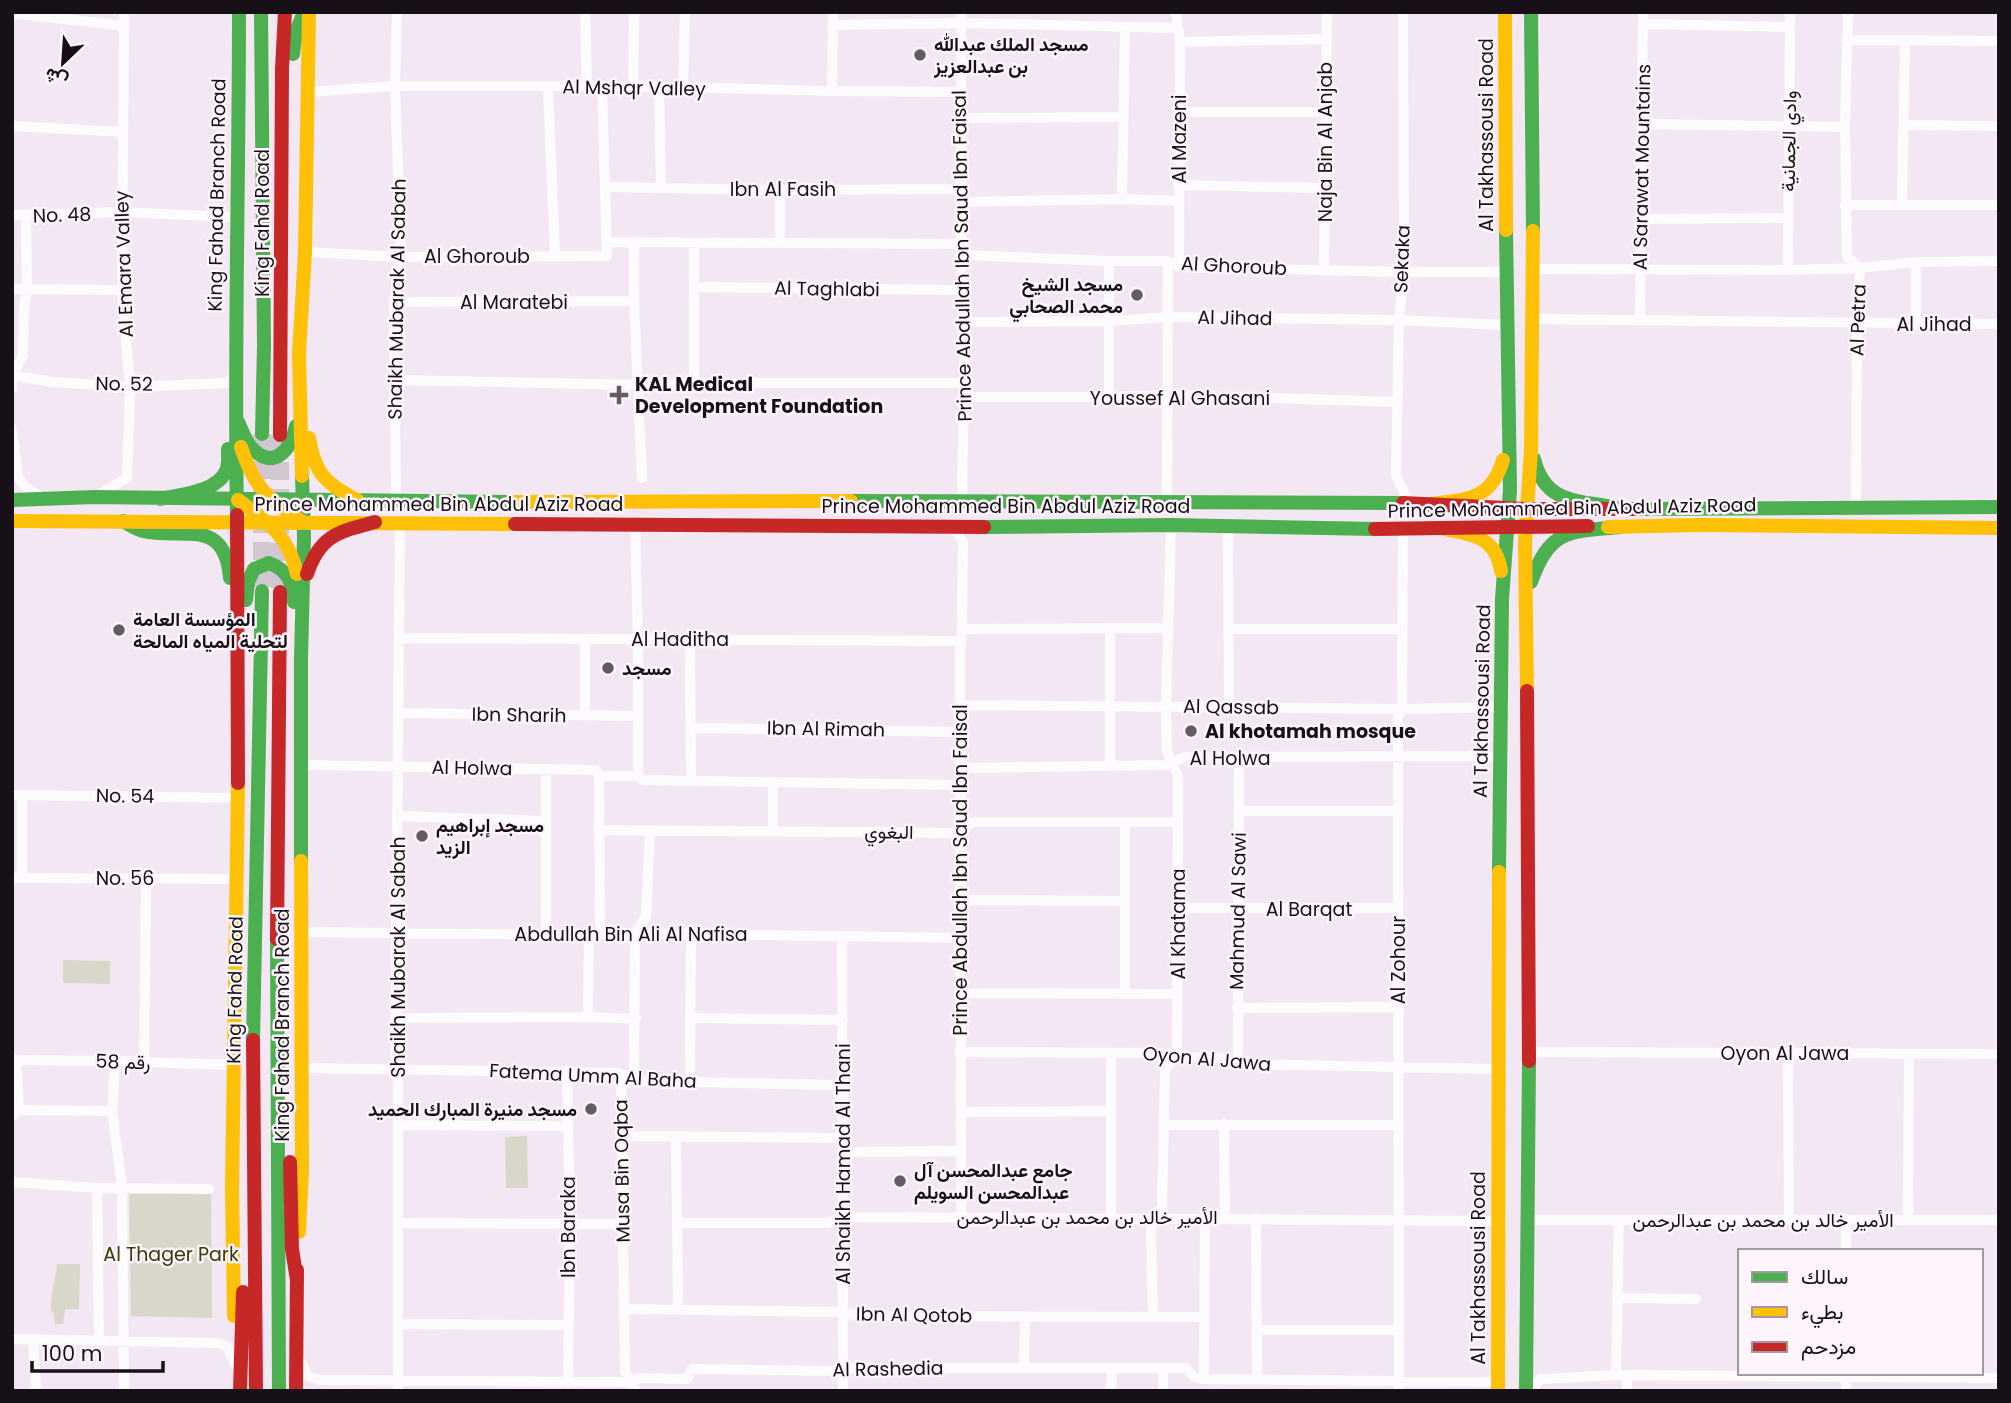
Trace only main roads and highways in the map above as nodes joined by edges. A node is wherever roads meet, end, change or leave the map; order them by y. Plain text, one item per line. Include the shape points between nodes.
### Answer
1 (239, 12) edge
2 (261, 12) edge
3 (285, 12) edge
4 (307, 12) edge
5 (1504, 12) edge
6 (1531, 12) edge
7 (281, 119) junction
8 (299, 353) junction
9 (235, 378) junction
10 (235, 418) junction
11 (1508, 431) junction
12 (262, 434) tunnel mouth
13 (279, 435) tunnel mouth
14 (1531, 450) junction
15 (160, 499) junction
16 (12, 500) edge
17 (238, 500) junction
18 (268, 500) junction
19 (302, 500) junction
20 (357, 500) junction
21 (1431, 504) junction
22 (1450, 506) junction
23 (1899, 507) junction
24 (1618, 508) junction
25 (1999, 508) edge
26 (1509, 509) junction
27 (1528, 509) junction
28 (12, 521) edge
29 (122, 521) junction
30 (267, 522) junction
31 (303, 522) junction
32 (375, 522) junction
33 (238, 523) junction
34 (1527, 526) junction
35 (1509, 527) junction
36 (1620, 527) junction
37 (1900, 527) junction
38 (1999, 528) edge
39 (1445, 529) junction
40 (1507, 557) junction
41 (1525, 562) junction
42 (262, 591) tunnel mouth
43 (280, 592) tunnel mouth
44 (1527, 596) junction
45 (1503, 599) junction
46 (239, 626) junction
47 (301, 659) junction
48 (239, 681) junction
49 (279, 1101) junction
50 (252, 1156) junction
51 (297, 1280) junction
52 (1498, 1386) edge
53 (239, 1391) edge
54 (256, 1391) edge
55 (279, 1391) edge
56 (296, 1391) edge
57 (1528, 1391) edge

1 - 9 main road, King Fahad Branch Road
2 - 12 main road, King Fahd Road
3 - 7 main road, King Fahd Road
4 - 7 main road via 296,32
4 - 8 main road via 305,252
5 - 11 main road, Al Takhassousi Road
6 - 14 main road
7 - 13 main road, King Fahd Road
8 - 10 main road via 293,382 296,426 284,454 274,457 257,452
8 - 19 main road
8 - 20 main road via 316,468 320,477
9 - 10 main road
9 - 15 main road via 226,471 203,489
10 - 17 main road
10 - 18 main road via 249,471
11 - 21 main road via 1500,476 1488,491 1470,499
11 - 26 main road, Al Takhassousi Road
14 - 24 main road via 1540,479 1553,492
14 - 27 main road
15 - 16 main road, Prince Mohammed Bin Abdul Aziz Road
15 - 17 main road, Prince Mohammed Bin Abdul Aziz Road
17 - 18 main road, Prince Mohammed Bin Abdul Aziz Road
17 - 30 main road
17 - 33 main road
18 - 19 main road, Prince Mohammed Bin Abdul Aziz Road
18 - 31 main road
19 - 20 main road, Prince Mohammed Bin Abdul Aziz Road
19 - 31 main road
20 - 21 main road, Prince Mohammed Bin Abdul Aziz Road
21 - 22 main road, Prince Mohammed Bin Abdul Aziz Road
22 - 26 main road, Prince Mohammed Bin Abdul Aziz Road
22 - 39 main road via 1480,513 1478,519
23 - 24 main road, Prince Mohammed Bin Abdul Aziz Road
23 - 25 main road, Prince Mohammed Bin Abdul Aziz Road
23 - 37 main road
24 - 27 main road, Prince Mohammed Bin Abdul Aziz Road
26 - 27 main road, Prince Mohammed Bin Abdul Aziz Road
26 - 35 main road, Al Takhassousi Road
27 - 34 main road
28 - 29 main road, Prince Mohammed Bin Abdul Aziz Road
29 - 33 main road, Prince Mohammed Bin Abdul Aziz Road
29 - 46 main road via 150,532 201,533 220,544 229,566 229,607
30 - 31 main road, Prince Mohammed Bin Abdul Aziz Road
30 - 33 main road, Prince Mohammed Bin Abdul Aziz Road
30 - 47 main road via 284,537 295,557
31 - 32 main road, Prince Mohammed Bin Abdul Aziz Road
31 - 47 main road
32 - 39 main road, Prince Mohammed Bin Abdul Aziz Road
32 - 47 main road via 323,541 311,561
33 - 46 main road
34 - 35 main road, Prince Mohammed Bin Abdul Aziz Road
34 - 36 main road, Prince Mohammed Bin Abdul Aziz Road
34 - 41 main road
35 - 39 main road, Prince Mohammed Bin Abdul Aziz Road
35 - 40 main road, Al Takhassousi Road
36 - 37 main road, Prince Mohammed Bin Abdul Aziz Road
36 - 44 main road via 1552,539 1537,561
37 - 38 main road, Prince Mohammed Bin Abdul Aziz Road
39 - 45 main road via 1489,542 1500,558
40 - 41 main road via 1515,531
40 - 45 main road, Al Takhassousi Road
41 - 44 main road
42 - 50 main road, King Fahd Road
43 - 49 main road
44 - 57 main road
45 - 52 main road, Al Takhassousi Road
46 - 48 main road
47 - 48 main road via 293,585 283,568 265,563 254,569 248,582 245,656
47 - 51 main road, King Fahad Branch Road via 302,1173
48 - 53 main road via 232,1190
49 - 51 main road via 288,1139
49 - 55 main road
50 - 53 main road via 246,1196
50 - 54 main road, King Fahd Road
51 - 56 main road, King Fahad Branch Road

